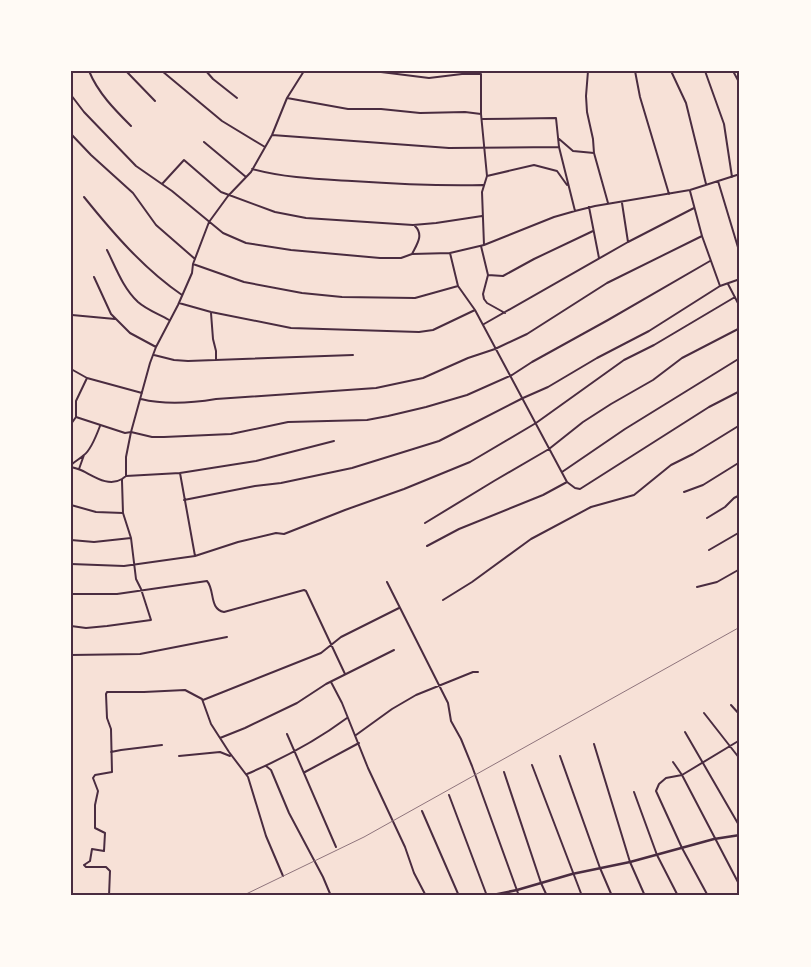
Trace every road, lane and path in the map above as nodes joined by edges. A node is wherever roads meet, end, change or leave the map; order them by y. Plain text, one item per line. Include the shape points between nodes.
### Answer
1 (88, 71) edge
2 (126, 71) edge
3 (162, 71) edge
4 (206, 71) edge
5 (304, 71) edge
6 (373, 71) edge
7 (588, 71) edge
8 (636, 71) edge
9 (671, 71) edge
10 (705, 71) edge
11 (733, 71) edge
12 (481, 73) edge
13 (740, 84) edge
14 (71, 95) edge
15 (237, 98) dead end
16 (287, 98) junction
17 (156, 101) dead end
18 (481, 114) junction
19 (482, 119) junction
20 (131, 126) dead end
21 (71, 134) edge
22 (272, 134) junction
23 (558, 138) junction
24 (204, 142) dead end
25 (265, 147) junction
26 (559, 147) junction
27 (484, 148) junction
28 (594, 153) junction
29 (252, 169) junction
30 (740, 174) edge
31 (487, 176) junction
32 (246, 177) junction
33 (732, 177) junction
34 (718, 182) junction
35 (161, 184) junction
36 (706, 184) junction
37 (483, 186) junction
38 (569, 187) junction
39 (690, 190) junction
40 (670, 194) junction
41 (228, 196) junction
42 (84, 197) dead end
43 (622, 202) junction
44 (609, 204) junction
45 (589, 207) junction
46 (694, 208) junction
47 (575, 211) junction
48 (482, 216) junction
49 (209, 222) junction
50 (413, 225) junction
51 (594, 231) junction
52 (702, 236) junction
53 (628, 242) junction
54 (482, 245) junction
55 (107, 250) dead end
56 (450, 253) junction
57 (412, 254) junction
58 (740, 254) edge
59 (599, 258) junction
60 (195, 259) junction
61 (710, 261) junction
62 (193, 264) junction
63 (488, 275) junction
64 (94, 277) dead end
65 (740, 279) edge
66 (728, 284) junction
67 (458, 286) junction
68 (720, 286) junction
69 (182, 295) junction
70 (735, 297) junction
71 (179, 303) junction
72 (740, 307) edge
73 (475, 310) junction
74 (211, 312) junction
75 (505, 313) junction
76 (72, 316) edge
77 (169, 320) junction
78 (121, 324) junction
79 (483, 324) junction
80 (740, 326) edge
81 (156, 347) junction
82 (495, 349) junction
83 (154, 355) junction
84 (353, 356) dead end
85 (740, 358) edge
86 (216, 360) junction
87 (71, 369) edge
88 (510, 376) junction
89 (87, 378) junction
90 (740, 391) edge
91 (142, 393) junction
92 (523, 398) junction
93 (141, 399) junction
94 (76, 417) junction
95 (536, 423) junction
96 (71, 424) edge
97 (740, 425) edge
98 (100, 426) junction
99 (131, 432) junction
100 (334, 441) dead end
101 (549, 449) junction
102 (84, 455) junction
103 (740, 462) edge
104 (71, 466) edge
105 (79, 469) junction
106 (562, 472) junction
107 (180, 473) junction
108 (126, 476) junction
109 (122, 479) junction
110 (567, 482) junction
111 (684, 492) dead end
112 (740, 495) edge
113 (184, 500) junction
114 (71, 505) edge
115 (123, 513) junction
116 (706, 518) dead end
117 (425, 523) dead end
118 (740, 532) edge
119 (131, 538) junction
120 (71, 540) edge
121 (427, 546) dead end
122 (709, 550) dead end
123 (195, 556) junction
124 (134, 563) junction
125 (71, 564) edge
126 (740, 569) edge
127 (387, 582) dead end
128 (698, 587) dead end
129 (141, 589) junction
130 (71, 594) edge
131 (444, 600) dead end
132 (399, 608) junction
133 (71, 626) edge
134 (227, 637) dead end
135 (331, 645) junction
136 (394, 650) dead end
137 (71, 655) edge
138 (478, 672) dead end
139 (344, 674) junction
140 (331, 682) junction
141 (439, 686) junction
142 (203, 700) junction
143 (731, 705) dead end
144 (704, 713) dead end
145 (740, 714) edge
146 (348, 717) junction
147 (684, 732) dead end
148 (287, 734) dead end
149 (356, 735) junction
150 (220, 738) junction
151 (740, 740) edge
152 (359, 743) junction
153 (594, 744) dead end
154 (162, 745) dead end
155 (730, 746) junction
156 (294, 751) junction
157 (111, 752) junction
158 (179, 756) dead end
159 (560, 756) dead end
160 (232, 757) junction
161 (740, 759) edge
162 (673, 762) dead end
163 (704, 763) junction
164 (532, 765) dead end
165 (266, 766) junction
166 (305, 772) junction
167 (504, 772) dead end
168 (247, 774) junction
169 (682, 776) junction
170 (634, 792) dead end
171 (449, 795) dead end
172 (422, 811) dead end
173 (740, 828) edge
174 (740, 835) edge
175 (714, 839) junction
176 (336, 848) dead end
177 (682, 848) junction
178 (657, 855) junction
179 (630, 862) junction
180 (600, 868) junction
181 (572, 874) junction
182 (283, 876) dead end
183 (541, 883) junction
184 (740, 886) edge
185 (517, 890) junction
186 (108, 896) edge
187 (331, 896) edge
188 (426, 896) edge
189 (459, 896) edge
190 (488, 896) edge
191 (519, 896) edge
192 (547, 896) edge
193 (582, 896) edge
194 (612, 896) edge
195 (645, 896) edge
196 (678, 896) edge
197 (708, 896) edge

1 - 20 street via 103,95
2 - 17 street
3 - 25 street via 222,121
4 - 15 street
5 - 16 street
6 - 12 street via 429,78
7 - 28 street via 587,112
8 - 40 street via 640,97
9 - 36 street via 686,103
10 - 33 street via 724,124
11 - 13 street
12 - 18 street
14 - 35 street via 127,158
16 - 18 street via 348,109
16 - 22 street
18 - 19 street
19 - 23 street via 554,117
19 - 27 street
21 - 60 street via 133,192 151,220
22 - 25 street
22 - 27 street
23 - 26 street
23 - 28 street via 573,151
24 - 32 street
25 - 29 street
26 - 27 street
26 - 38 street
27 - 31 street
28 - 44 street
29 - 32 street
29 - 37 street via 309,179
30 - 33 street
31 - 37 street
31 - 38 street via 534,165 557,171
32 - 41 street
33 - 34 street
34 - 36 street
34 - 58 street
35 - 41 street via 184,160
35 - 49 street
36 - 39 street
37 - 48 street
38 - 47 street
39 - 40 street
39 - 46 street
40 - 43 street
41 - 49 street
41 - 50 street via 275,212 306,218
42 - 69 street via 128,248
43 - 44 street
43 - 53 street
44 - 45 street
45 - 47 street
45 - 51 street
46 - 52 street
46 - 53 street
47 - 54 street
48 - 50 street
48 - 54 street
49 - 57 street via 234,239 272,248 380,258 401,258
49 - 60 street
50 - 57 street via 420,236
51 - 59 street
51 - 63 street via 503,276
52 - 61 street
52 - 82 street via 607,283 533,330
53 - 59 street
54 - 56 street
54 - 63 street
55 - 77 street via 122,281 139,303
56 - 57 street
56 - 67 street
59 - 75 street
60 - 62 street
61 - 68 street
61 - 88 street
62 - 67 street via 244,282 342,297 415,298
62 - 69 street
63 - 75 street via 484,299
64 - 78 street via 105,306
65 - 66 street
66 - 68 street
66 - 70 street
67 - 73 street
68 - 92 street via 649,331
69 - 71 street
70 - 72 street
70 - 95 street via 624,360
71 - 74 street
71 - 77 street
73 - 74 street via 440,327 419,332 292,328
73 - 79 street
74 - 86 street
75 - 79 street
76 - 78 street via 115,319
77 - 81 street
78 - 81 street via 130,333
79 - 82 street
80 - 101 street via 610,404
81 - 83 street
82 - 88 street
82 - 93 street via 423,378 376,388 199,402
83 - 86 street via 180,361
83 - 91 street
84 - 86 street
85 - 106 street
87 - 89 street
88 - 92 street
88 - 99 street via 467,395 374,418 288,422 231,434 152,437
89 - 91 street
89 - 94 street via 76,401
90 - 110 street via 580,489
91 - 93 street
92 - 95 street
92 - 113 street via 439,441 352,468
93 - 99 street
94 - 96 street
94 - 98 street
95 - 101 street
95 - 123 street via 470,462 404,489 284,534 238,542
97 - 131 street via 671,466 634,495 591,507 530,539
98 - 99 street
98 - 102 street
99 - 108 street
100 - 107 street via 256,461
101 - 106 street
101 - 117 street
102 - 104 street
102 - 105 street
103 - 111 street via 703,485
104 - 105 street
105 - 109 street via 96,479 118,482
106 - 110 street
107 - 108 street
107 - 113 street
108 - 109 street
109 - 115 street
110 - 121 street
112 - 116 street
113 - 123 street
114 - 115 street via 96,512
115 - 119 street
118 - 122 street
119 - 120 street via 94,542
119 - 124 street
123 - 124 street
124 - 125 street via 124,566
124 - 129 street
126 - 128 street via 717,582
127 - 132 street
129 - 130 street via 117,594
129 - 133 street via 150,621 86,628
129 - 135 street via 207,581 214,604 224,612 304,590
132 - 135 street
132 - 141 street
134 - 137 street via 140,654
135 - 139 street
135 - 142 street via 321,653
136 - 139 street
138 - 141 street
139 - 140 street
140 - 146 street
140 - 150 street via 297,703
141 - 149 street via 392,709
141 - 185 street
142 - 150 street
142 - 157 street via 186,690 107,692
143 - 145 street
144 - 155 street
146 - 149 street
146 - 156 street
147 - 163 street
148 - 156 street
149 - 152 street
150 - 160 street
151 - 155 street
152 - 166 street
152 - 188 street
153 - 179 street
154 - 157 street
155 - 161 street
155 - 163 street
156 - 165 street
156 - 166 street
157 - 186 street via 112,772 93,778 98,791 95,828 105,833 104,851 92,849 90,861 84,865 106,867 110,871
158 - 160 street via 220,752
159 - 180 street
160 - 168 street
162 - 169 street
163 - 169 street
163 - 173 street
164 - 181 street
165 - 168 street
165 - 187 street via 270,768
166 - 176 street
167 - 183 street
168 - 182 street via 266,836
169 - 175 street
169 - 177 street via 666,778 656,790
170 - 178 street
171 - 190 street
172 - 189 street
174 - 175 street
175 - 177 street
175 - 184 street
177 - 178 street
177 - 197 street
178 - 179 street
178 - 196 street
179 - 180 street
179 - 195 street
180 - 181 street
180 - 194 street
181 - 183 street
181 - 193 street
183 - 185 street
183 - 192 street
185 - 190 street
185 - 191 street

